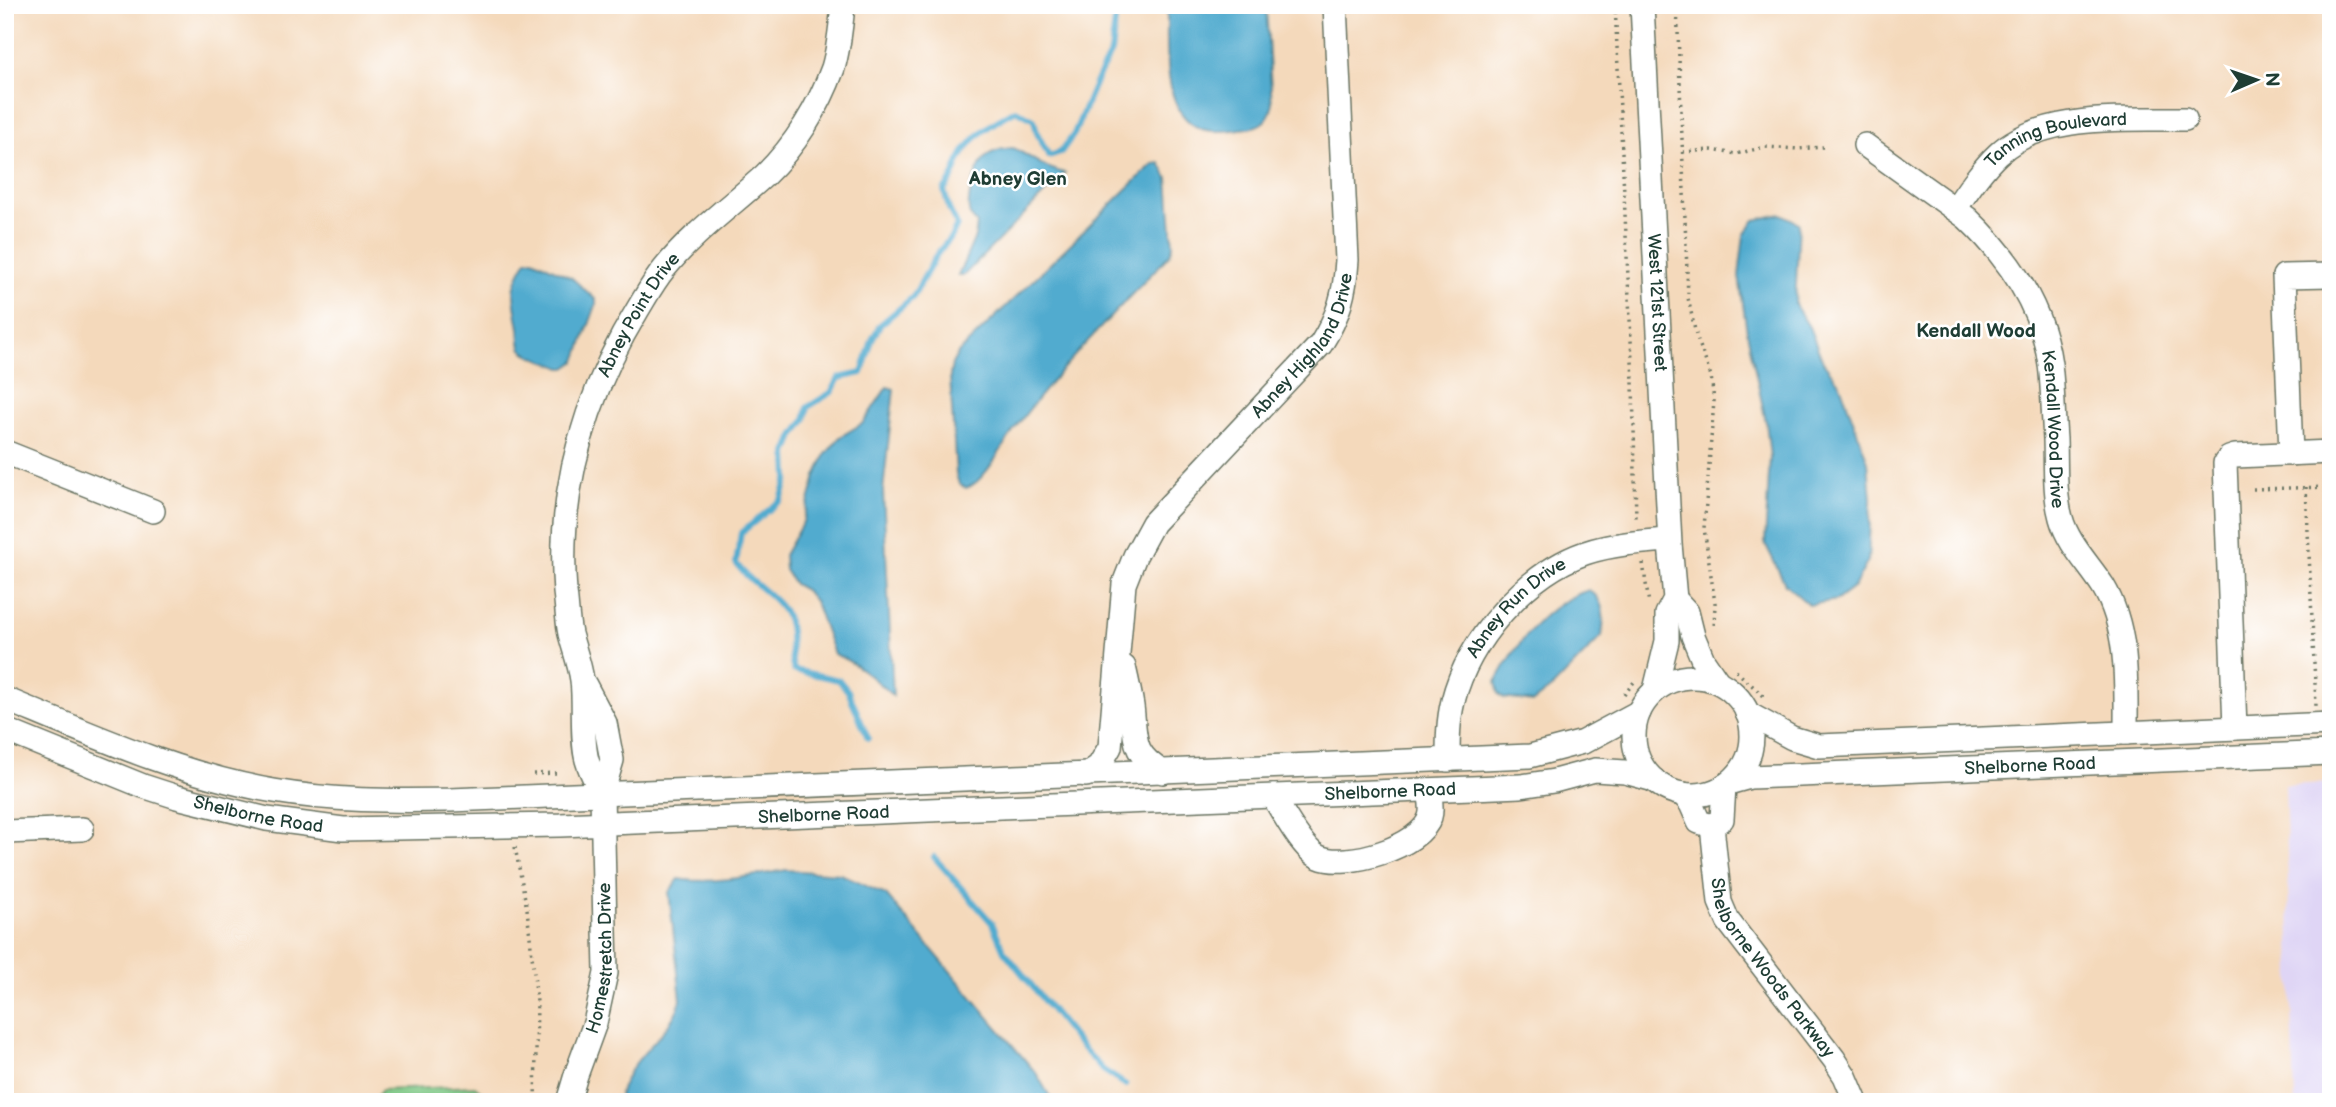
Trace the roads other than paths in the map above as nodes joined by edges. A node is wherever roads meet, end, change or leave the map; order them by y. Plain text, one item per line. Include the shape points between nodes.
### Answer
1 (843, 5) edge
2 (1335, 5) edge
3 (1642, 5) edge
4 (2185, 119) dead end
5 (1865, 145) dead end
6 (1955, 209) junction
7 (2331, 275) edge
8 (5, 452) edge
9 (2331, 452) edge
10 (2291, 454) junction
11 (153, 511) dead end
12 (1669, 540) junction
13 (1675, 599) junction
14 (1118, 636) junction
15 (1723, 674) junction
16 (1648, 682) junction
17 (5, 699) edge
18 (1630, 705) junction
19 (1747, 713) junction
20 (2323, 716) edge
21 (2235, 728) junction
22 (5, 730) edge
23 (2126, 733) junction
24 (2331, 752) edge
25 (1448, 760) junction
26 (1163, 772) junction
27 (1086, 775) junction
28 (1654, 780) junction
29 (1728, 784) junction
30 (1429, 790) junction
31 (1683, 794) junction
32 (1273, 796) junction
33 (603, 809) junction
34 (1712, 826) junction
35 (82, 829) dead end
36 (5, 832) edge
37 (568, 1102) edge
38 (1856, 1102) edge

1 - 33 street, Abney Point Drive via 833,67 807,121 766,173 662,271 596,388 573,466 565,523 565,590 582,680 586,759
2 - 14 street, Abney Highland Drive via 1347,260 1340,307 1321,344 1153,523 1124,583
3 - 12 street, West 121st Street
4 - 6 street, Tanning Boulevard via 2074,122 2028,135 1999,152
5 - 6 street, Kendall Wood Drive
6 - 23 street, Kendall Wood Drive via 1981,231 2010,267 2040,325 2050,362 2061,519 2116,615 2125,670
7 - 10 street via 2284,276
8 - 11 street
9 - 10 street
10 - 21 street via 2235,456 2225,463
12 - 13 street, West 121st Street
12 - 25 street, Abney Run Drive via 1582,554 1539,580 1506,608 1460,679 1450,716
13 - 15 street, West 121st Street via 1687,612 1703,660
13 - 16 street, West 121st Street via 1667,614 1667,641
14 - 26 street, Abney Highland Drive via 1134,738 1148,763
14 - 27 street, Abney Highland Drive via 1110,747 1099,766
15 - 16 street
15 - 19 street, West 121st Street
16 - 18 street
17 - 33 street, Shelborne Road via 148,757 272,791 334,799
18 - 25 street, Shelborne Road via 1583,742 1551,752
18 - 28 street via 1638,759
19 - 23 street, Shelborne Road via 1792,738 1819,746
19 - 29 street via 1751,746 1745,764
20 - 21 street, Shelborne Road
21 - 23 street, Shelborne Road
22 - 33 street, Shelborne Road via 143,786 284,822 368,830
24 - 29 street, Shelborne Road via 1750,777
25 - 26 street, Shelborne Road
26 - 27 street, Shelborne Road
27 - 33 street, Shelborne Road
28 - 30 street, Shelborne Road via 1595,770 1521,786
28 - 31 street, Shelborne Road
29 - 31 street, Shelborne Road via 1699,795
29 - 34 street, Shelborne Woods Parkway via 1722,819
30 - 32 street, Shelborne Road
30 - 32 street via 1430,818 1422,830 1385,852 1346,860 1312,853
31 - 34 street via 1699,822
32 - 33 street, Shelborne Road
33 - 37 street, Homestretch Drive via 606,973
34 - 38 street, Shelborne Woods Parkway via 1720,902 1728,921 1834,1059
35 - 36 street

